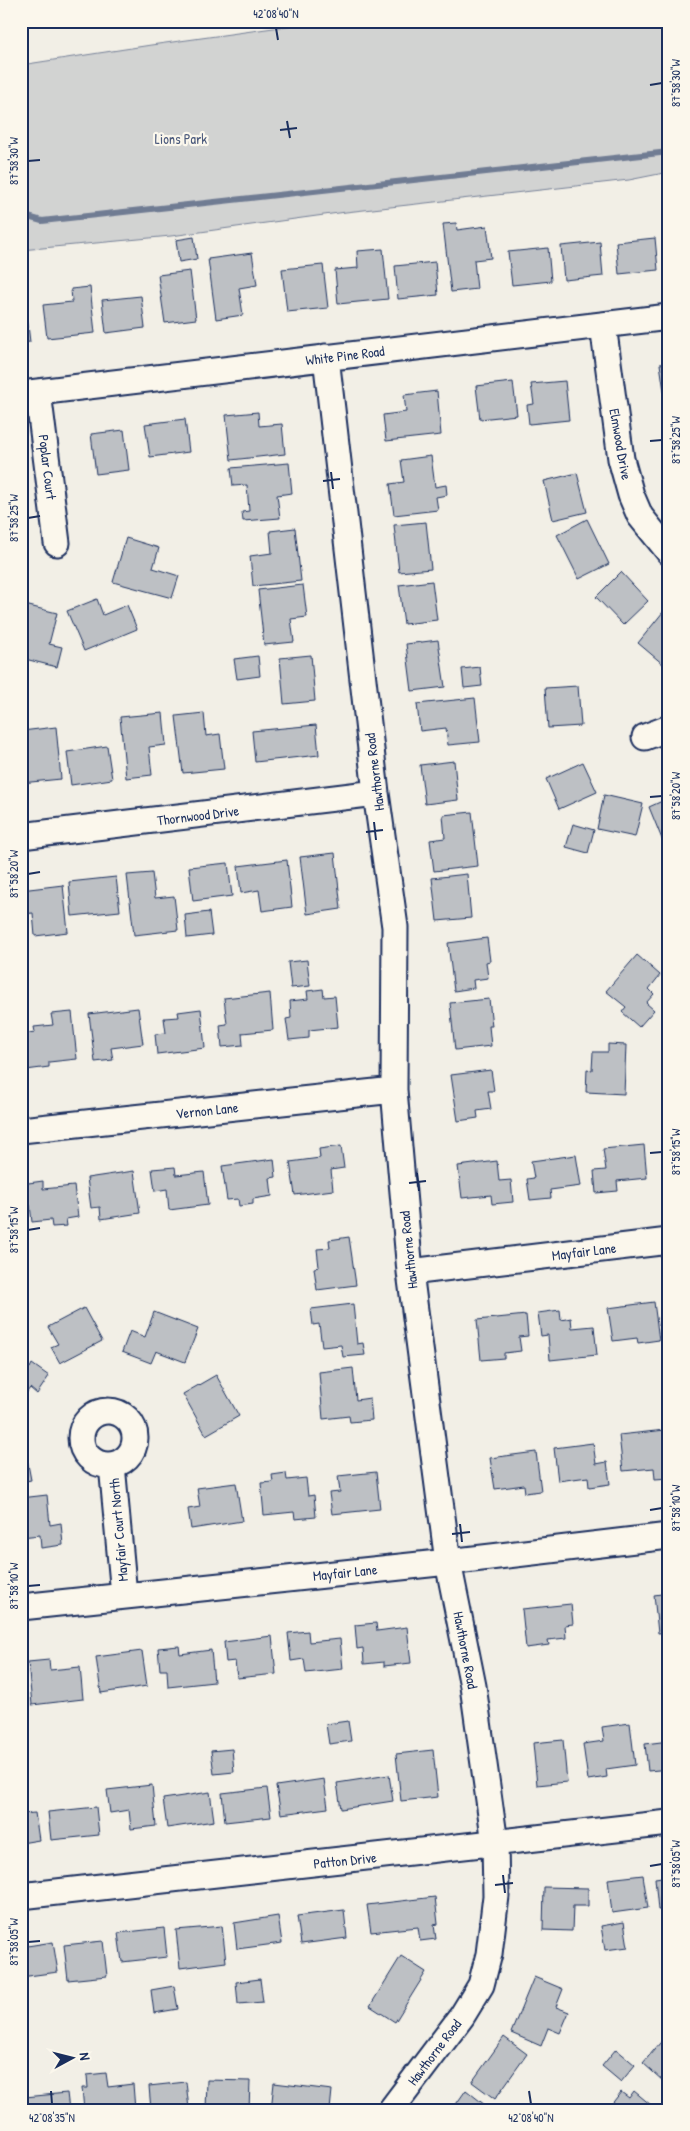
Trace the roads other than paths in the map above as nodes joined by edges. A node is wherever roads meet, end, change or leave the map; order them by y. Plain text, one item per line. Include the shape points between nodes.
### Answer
1 (669, 316) edge
2 (603, 325) junction
3 (326, 357) junction
4 (30, 393) edge
5 (57, 543) dead end
6 (669, 552) edge
7 (669, 728) edge
8 (644, 737) dead end
9 (376, 793) junction
10 (21, 836) edge
11 (394, 1090) junction
12 (21, 1130) edge
13 (669, 1241) edge
14 (410, 1272) junction
15 (112, 1464) dead end
16 (669, 1536) edge
17 (448, 1562) junction
18 (124, 1595) junction
19 (21, 1607) edge
20 (669, 1823) edge
21 (495, 1843) junction
22 (21, 1896) edge
23 (391, 2110) edge

1 - 2 street, White Pine Road
2 - 3 street, White Pine Road
2 - 6 street, Elmwood Drive via 621,459 631,495 640,516
3 - 4 street, White Pine Road
3 - 9 street, Hawthorne Road
4 - 5 street, Poplar Court
7 - 8 street
9 - 10 street, Thornwood Drive
9 - 11 street, Hawthorne Road via 395,927
11 - 12 street, Vernon Lane
11 - 14 street, Hawthorne Road
13 - 14 street, Mayfair Lane
14 - 17 street, Hawthorne Road
15 - 18 street, Mayfair Court North
16 - 17 street, Mayfair Lane
17 - 18 street, Mayfair Lane
17 - 21 street, Hawthorne Road via 475,1694
18 - 19 street, Mayfair Lane
20 - 21 street, Patton Drive
21 - 22 street, Patton Drive
21 - 23 street, Hawthorne Road via 496,1896 489,1954 481,1984 462,2016

